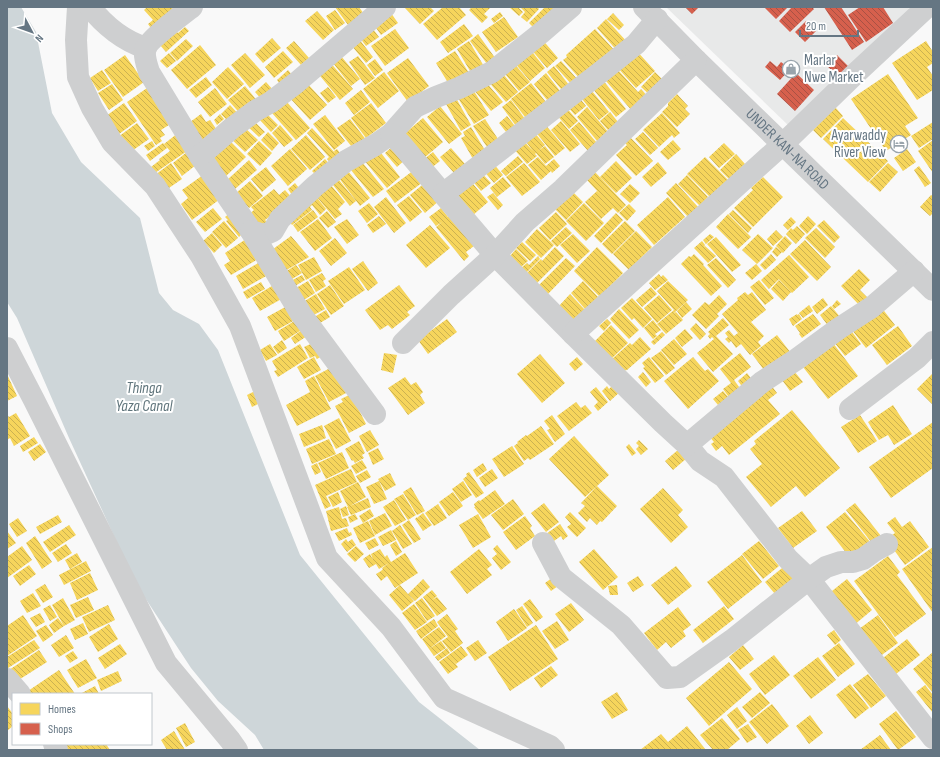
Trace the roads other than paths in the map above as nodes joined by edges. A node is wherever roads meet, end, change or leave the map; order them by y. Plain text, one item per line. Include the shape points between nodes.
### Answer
1 (78, 7) edge
2 (90, 7) edge
3 (192, 7) edge
4 (385, 7) edge
5 (571, 7) edge
6 (927, 7) edge
7 (651, 13) edge
8 (146, 48) junction
9 (696, 60) junction
10 (391, 134) junction
11 (783, 144) junction
12 (200, 156) junction
13 (443, 194) junction
14 (251, 231) junction
15 (496, 255) junction
16 (914, 271) junction
17 (933, 290) edge
18 (573, 334) junction
19 (933, 342) edge
20 (403, 343) dead end
21 (7, 348) edge
22 (850, 409) dead end
23 (375, 414) dead end
24 (687, 445) junction
25 (543, 543) dead end
26 (887, 544) dead end
27 (809, 579) junction
28 (7, 679) edge
29 (19, 693) edge
30 (933, 738) edge
31 (237, 750) edge
32 (554, 750) edge

1 - 32 street via 78,77 92,108 112,142 155,186 201,256 240,326 327,558 391,627 444,698
2 - 8 street via 110,28 135,45
3 - 8 street
4 - 12 street via 296,83 232,128
5 - 10 street via 492,72 415,107
6 - 11 street
7 - 9 street, UNDER KAN-NA ROAD
7 - 13 street via 636,44
8 - 12 street via 145,59 149,72
9 - 11 street, UNDER KAN-NA ROAD
9 - 15 street via 563,189 525,222
10 - 13 street
10 - 14 street via 346,161 280,219 273,231 264,235
11 - 16 street, UNDER KAN-NA ROAD
11 - 18 street
12 - 14 street
13 - 15 street
14 - 23 street via 301,314
15 - 18 street
15 - 20 street
16 - 17 street, UNDER KAN-NA ROAD
16 - 24 street via 872,306 762,382
18 - 24 street
19 - 22 street via 917,358
21 - 31 street via 166,663
24 - 27 street via 700,461 724,477 788,559
25 - 27 street via 561,577 621,625 667,678 680,677
26 - 27 street via 863,559 826,567
27 - 30 street
28 - 29 street

